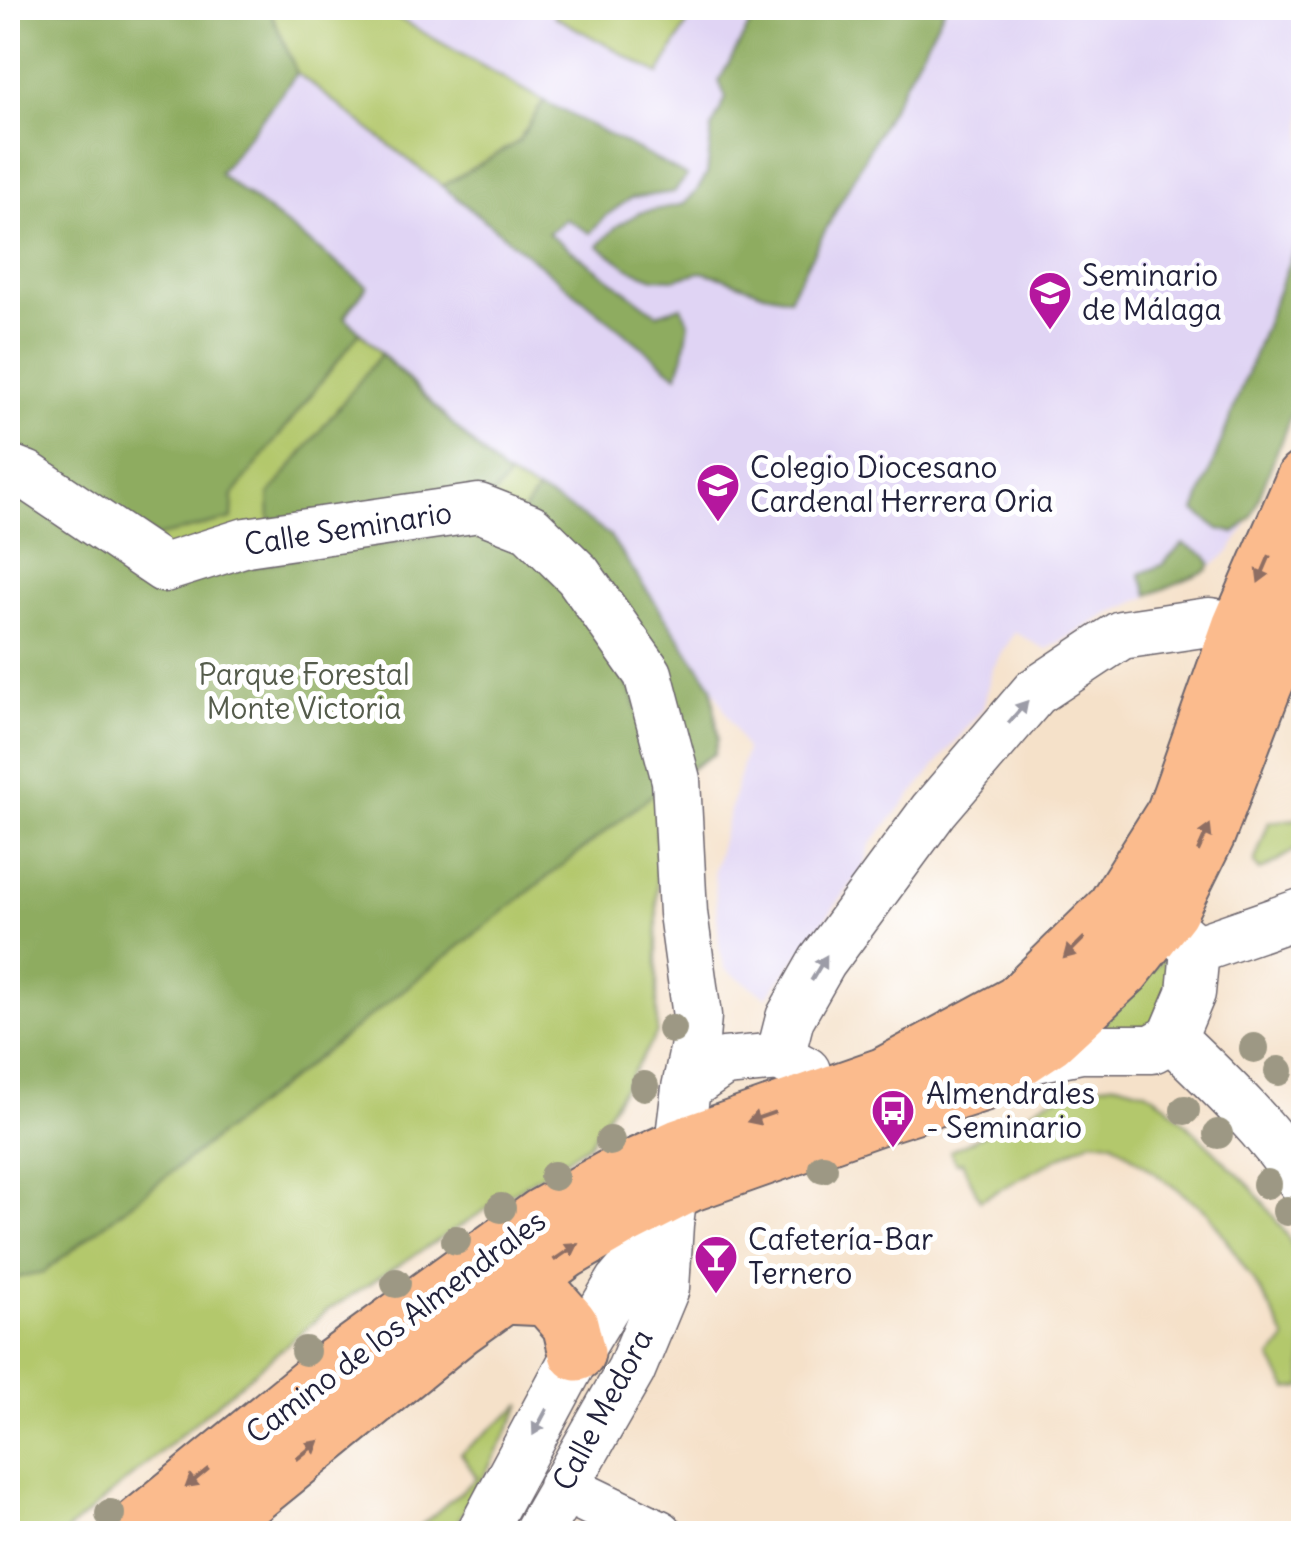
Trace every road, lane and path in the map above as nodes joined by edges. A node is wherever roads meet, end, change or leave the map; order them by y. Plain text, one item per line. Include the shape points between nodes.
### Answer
1 (8, 468) edge
2 (1304, 480) edge
3 (1283, 626) edge
4 (1304, 912) edge
5 (1156, 928) junction
6 (1172, 1038) junction
7 (780, 1057) junction
8 (1016, 1062) junction
9 (686, 1088) junction
10 (846, 1088) junction
11 (1304, 1184) edge
12 (674, 1188) junction
13 (504, 1296) junction
14 (577, 1353) junction
15 (562, 1487) junction
16 (129, 1534) edge
17 (206, 1534) edge
18 (480, 1534) edge
19 (537, 1534) edge
20 (659, 1534) edge

1 - 9 street, Calle Seminario via 164,568 246,542 479,508 530,528 578,575 648,674 676,780 697,1016
2 -> 3 main road, Camino de los Almendrales
3 - 5 main road, Camino de los Almendrales via 1174,813
7 -> 3 street via 790,1018 822,962 934,810 1035,692 1121,635 1208,622
4 - 5 street
5 - 6 street via 1191,992
5 - 8 main road, Camino de los Almendrales via 1123,970
5 -> 10 main road, Camino de los Almendrales via 885,1075
6 - 8 street via 1152,1049 1081,1049
6 - 11 street via 1225,1089
7 - 9 street via 724,1062
7 - 10 street
8 - 12 main road, Camino de los Almendrales via 981,1084
9 - 12 street
10 -> 12 main road, Camino de los Almendrales
13 -> 12 main road, Camino de los Almendrales
12 - 14 street, Camino de los Almendrales
12 - 15 street, Calle Medora via 665,1288 631,1370
12 -> 16 main road, Camino de los Almendrales via 610,1178 559,1206 332,1368
13 - 14 main road via 547,1298 570,1324
17 -> 13 main road, Camino de los Almendrales
14 -> 18 street, Camino de los Almendrales
15 - 19 street, Calle Medora
15 - 20 street

